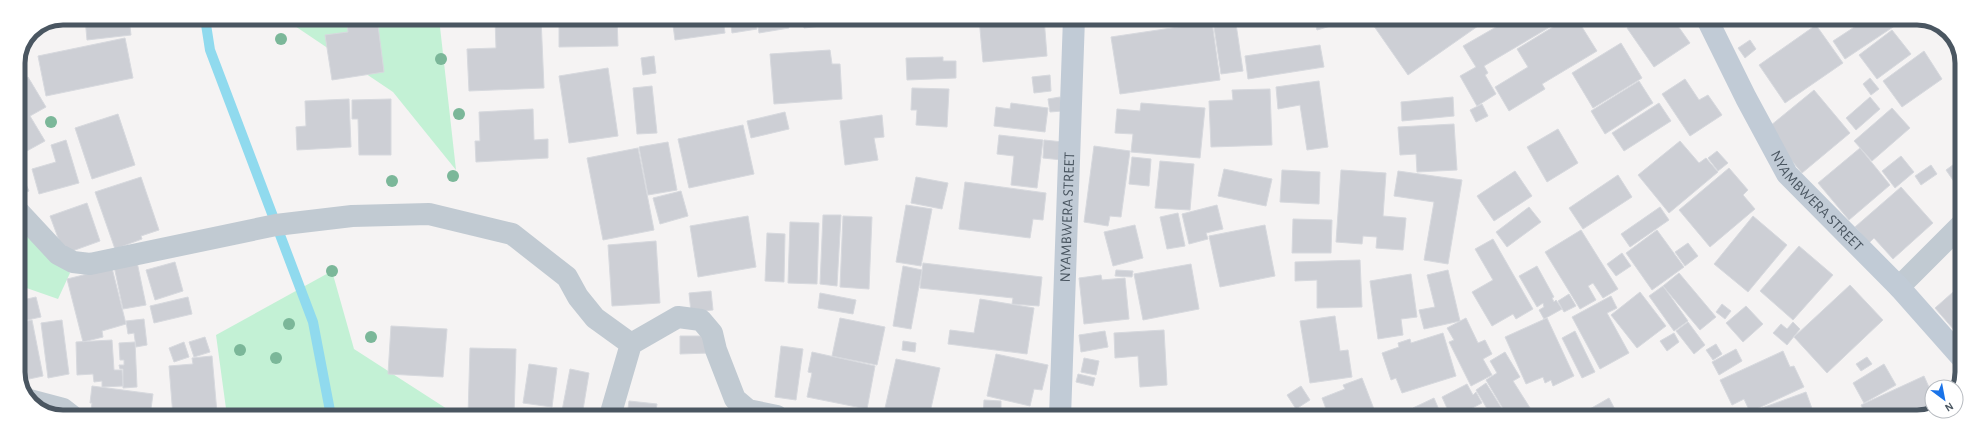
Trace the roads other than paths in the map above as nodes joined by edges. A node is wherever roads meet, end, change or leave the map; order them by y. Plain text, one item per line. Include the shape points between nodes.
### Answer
1 (1074, 25) edge
2 (1710, 25) edge
3 (25, 219) edge
4 (1955, 231) edge
5 (1899, 287) junction
6 (631, 344) junction
7 (1955, 350) edge
8 (42, 403) edge
9 (64, 410) edge
10 (612, 410) edge
11 (748, 410) edge
12 (1060, 410) edge

1 - 12 street, NYAMBWERA STREET
2 - 5 street, NYAMBWERA STREET via 1787,174
3 - 6 street via 58,254 73,262 90,264 276,225 352,216 429,214 512,234 567,277 578,297 595,318
4 - 5 street
5 - 7 street, NYAMBWERA STREET
6 - 10 street
6 - 11 street via 678,317 701,320 712,334 735,399
8 - 9 street

